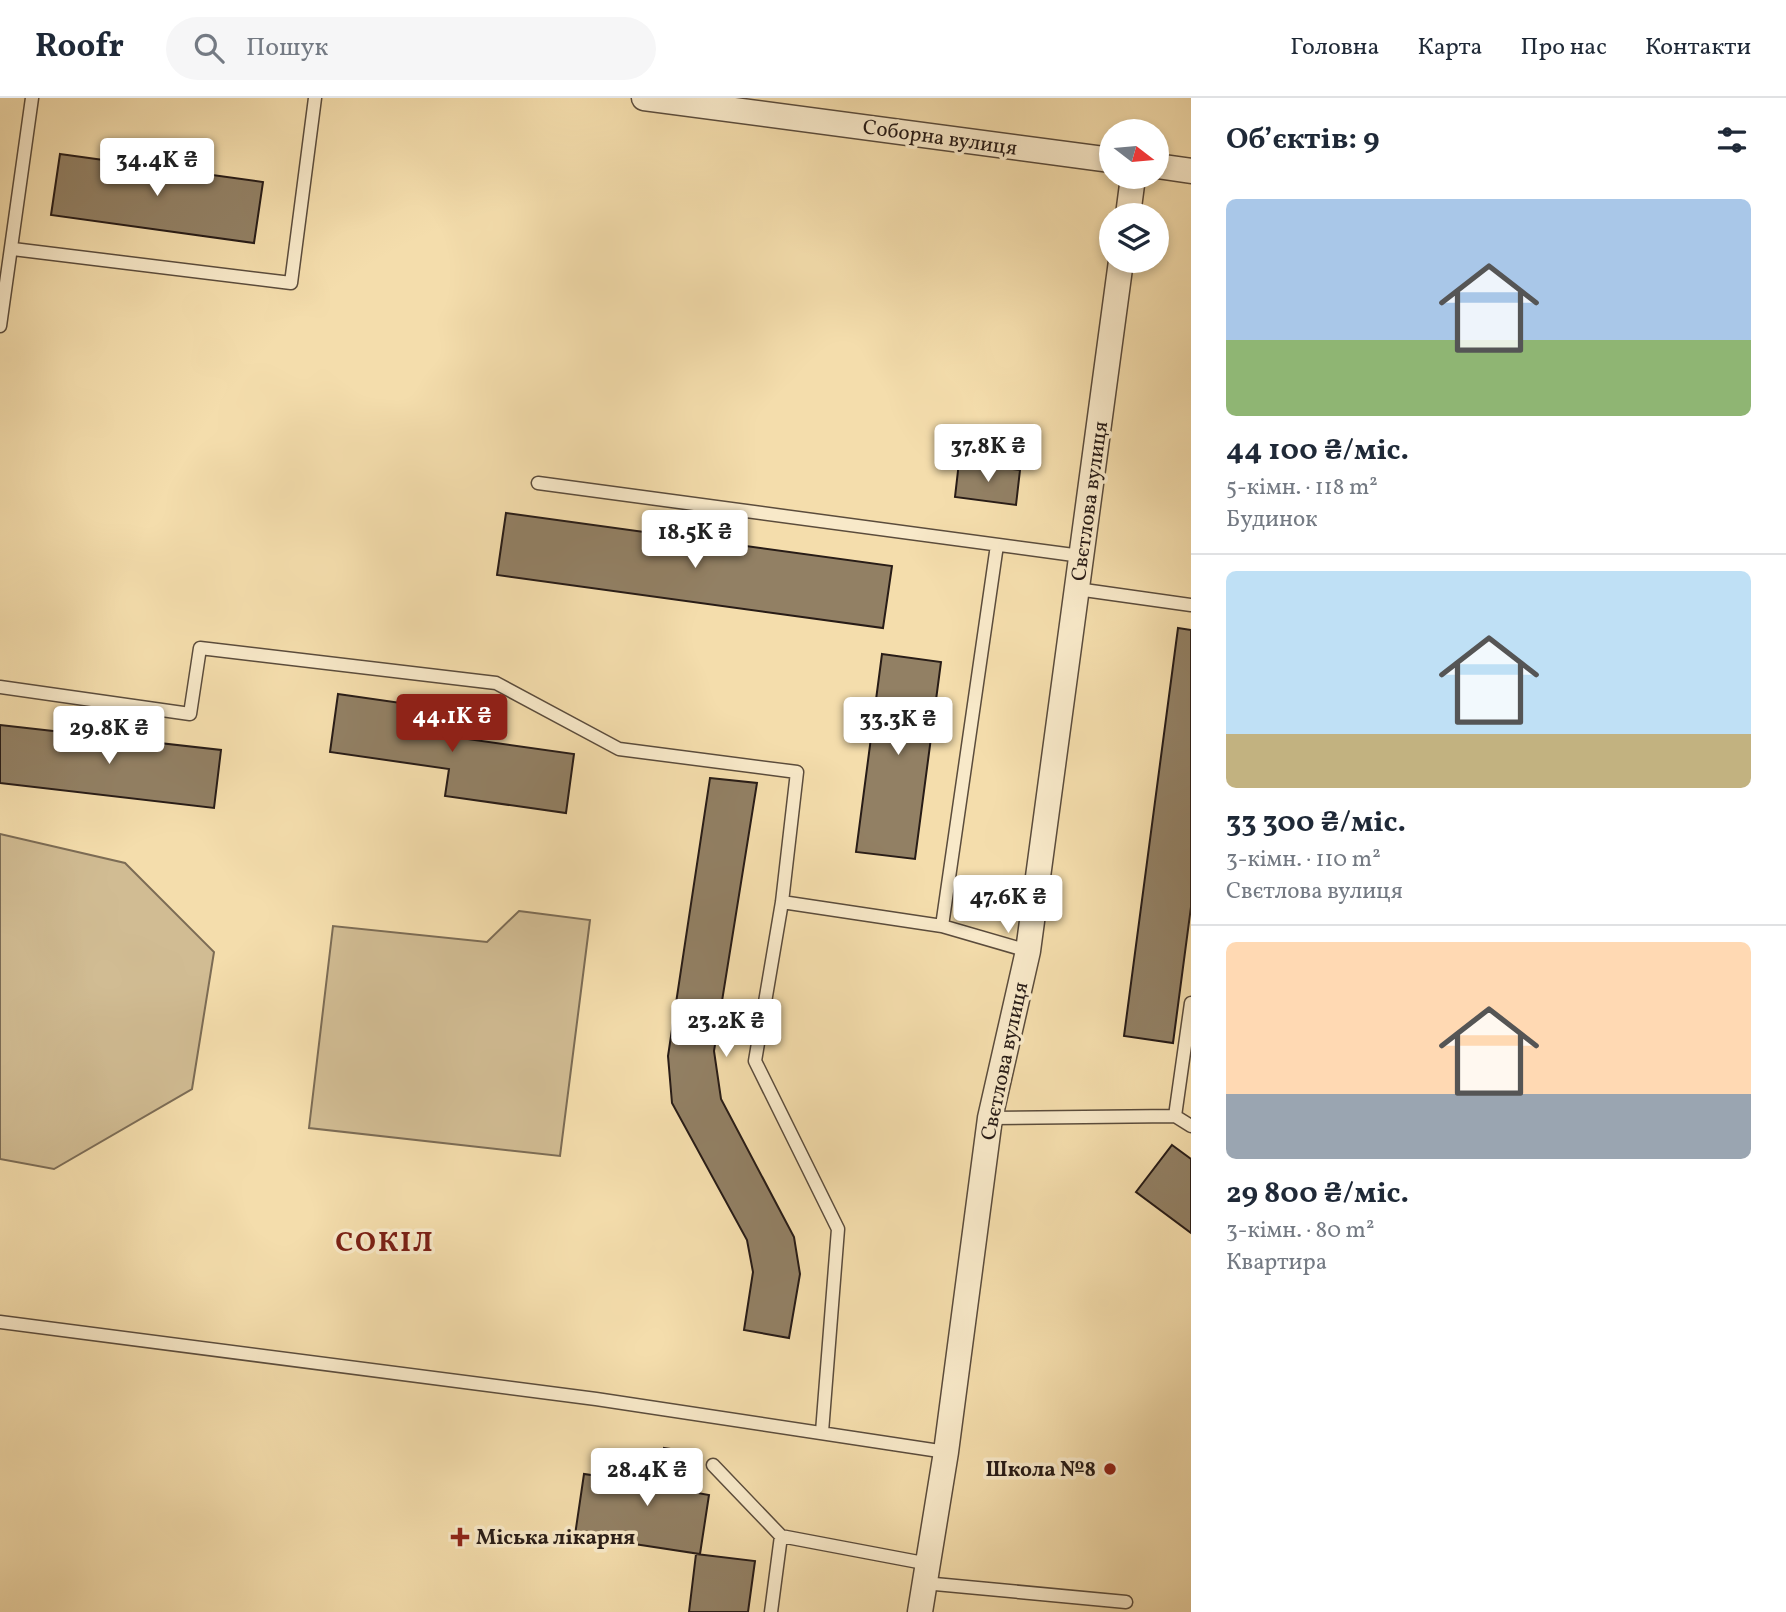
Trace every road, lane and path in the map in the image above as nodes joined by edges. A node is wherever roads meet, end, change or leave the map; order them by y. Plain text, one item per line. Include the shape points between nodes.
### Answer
1 (32, 98) edge
2 (315, 98) edge
3 (644, 98) edge
4 (1099, 158) edge
5 (1169, 167) edge
6 (1191, 170) edge
7 (12, 249) junction
8 (1119, 273) edge
9 (0, 326) edge
10 (538, 482) dead end
11 (997, 545) junction
12 (1082, 556) junction
13 (1077, 589) junction
14 (1191, 605) edge
15 (0, 687) edge
16 (782, 902) junction
17 (942, 926) junction
18 (1028, 951) junction
19 (1191, 1003) edge
20 (1175, 1116) junction
21 (990, 1118) junction
22 (1191, 1126) edge
23 (0, 1322) edge
24 (822, 1432) junction
25 (946, 1452) junction
26 (713, 1465) dead end
27 (781, 1536) junction
28 (927, 1573) junction
29 (1126, 1602) dead end
30 (771, 1612) edge
31 (920, 1612) edge

1 - 7 lane
2 - 7 lane via 291,283
3 - 4 street, Соборна вулиця
5 - 6 street
7 - 9 lane
8 - 12 street, Свєтлова вулиця
10 - 11 lane
11 - 12 lane
11 - 17 lane
12 - 13 street, Свєтлова вулиця
13 - 14 lane
13 - 18 street, Свєтлова вулиця
15 - 16 lane via 190,714 200,648 496,683 620,749 797,772
16 - 17 lane
16 - 24 lane via 755,1061 838,1229
17 - 18 lane
18 - 21 street, Свєтлова вулиця
19 - 20 lane
20 - 21 lane
20 - 22 lane
21 - 25 street, Свєтлова вулиця
23 - 24 lane
24 - 25 lane
25 - 28 street, Свєтлова вулиця
26 - 27 lane
27 - 28 lane
27 - 30 lane
28 - 29 lane
28 - 31 street, Свєтлова вулиця

